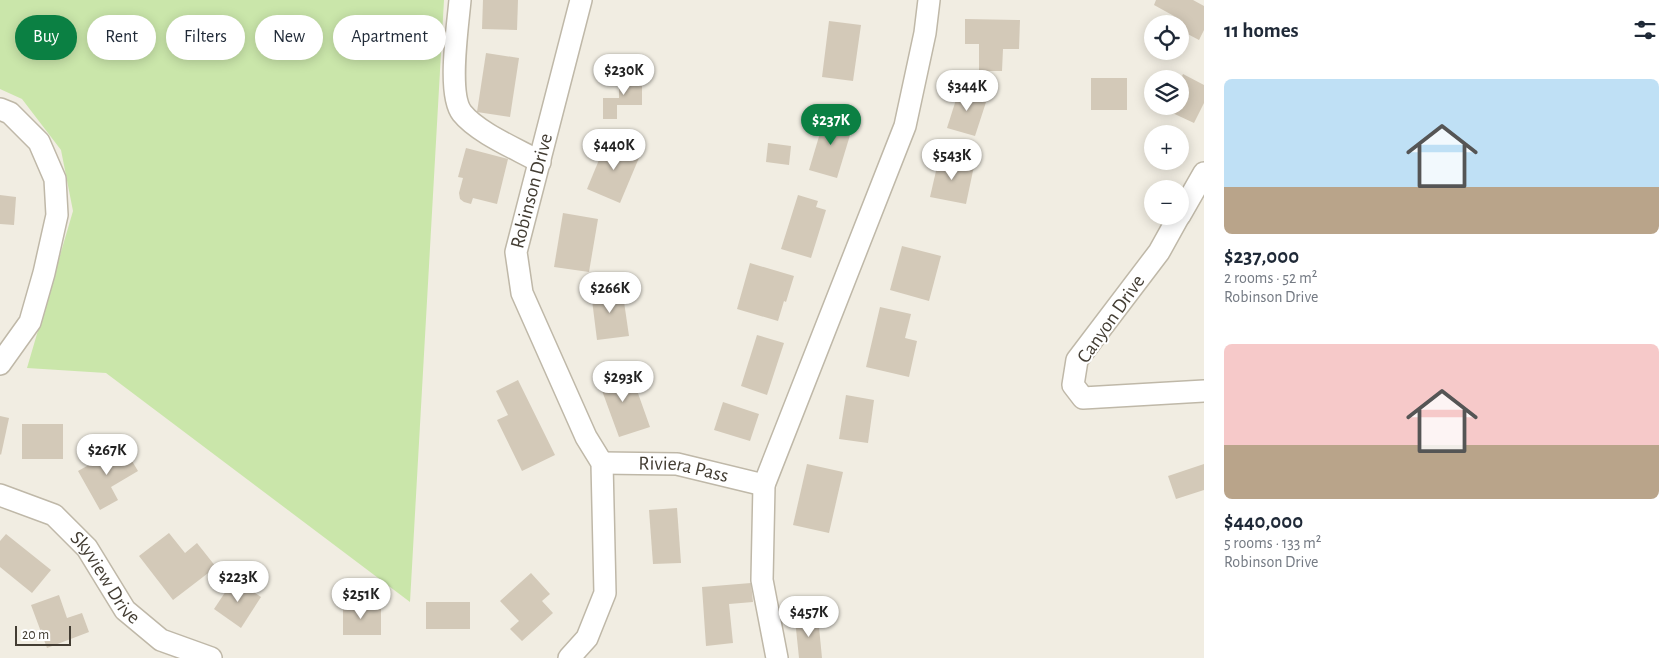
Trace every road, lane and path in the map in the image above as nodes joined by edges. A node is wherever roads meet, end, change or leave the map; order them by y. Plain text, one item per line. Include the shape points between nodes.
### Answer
1 (460, 0) edge
2 (580, 0) edge
3 (930, 0) edge
4 (0, 108) edge
5 (540, 162) junction
6 (1204, 173) edge
7 (1189, 200) edge
8 (1175, 225) edge
9 (2, 360) edge
10 (1204, 391) edge
11 (602, 463) junction
12 (764, 485) junction
13 (0, 495) edge
14 (211, 658) edge
15 (569, 658) edge
16 (777, 658) edge

1 - 5 street via 453,81 461,112 477,127
2 - 5 street, Robinson Drive
3 - 12 street via 905,126
4 - 9 street via 10,113 39,142 55,179 57,215 30,322
5 - 11 street, Robinson Drive via 516,252 522,293 586,436
6 - 7 street, Canyon Drive
8 - 10 street, Canyon Drive via 1159,252 1078,360 1073,385 1083,398
11 - 12 street, Riviera Pass via 677,464
11 - 15 street, Robinson Drive via 606,593 587,638
12 - 16 street via 762,580
13 - 14 street, Skyview Drive via 54,515 87,548 125,610 161,640

